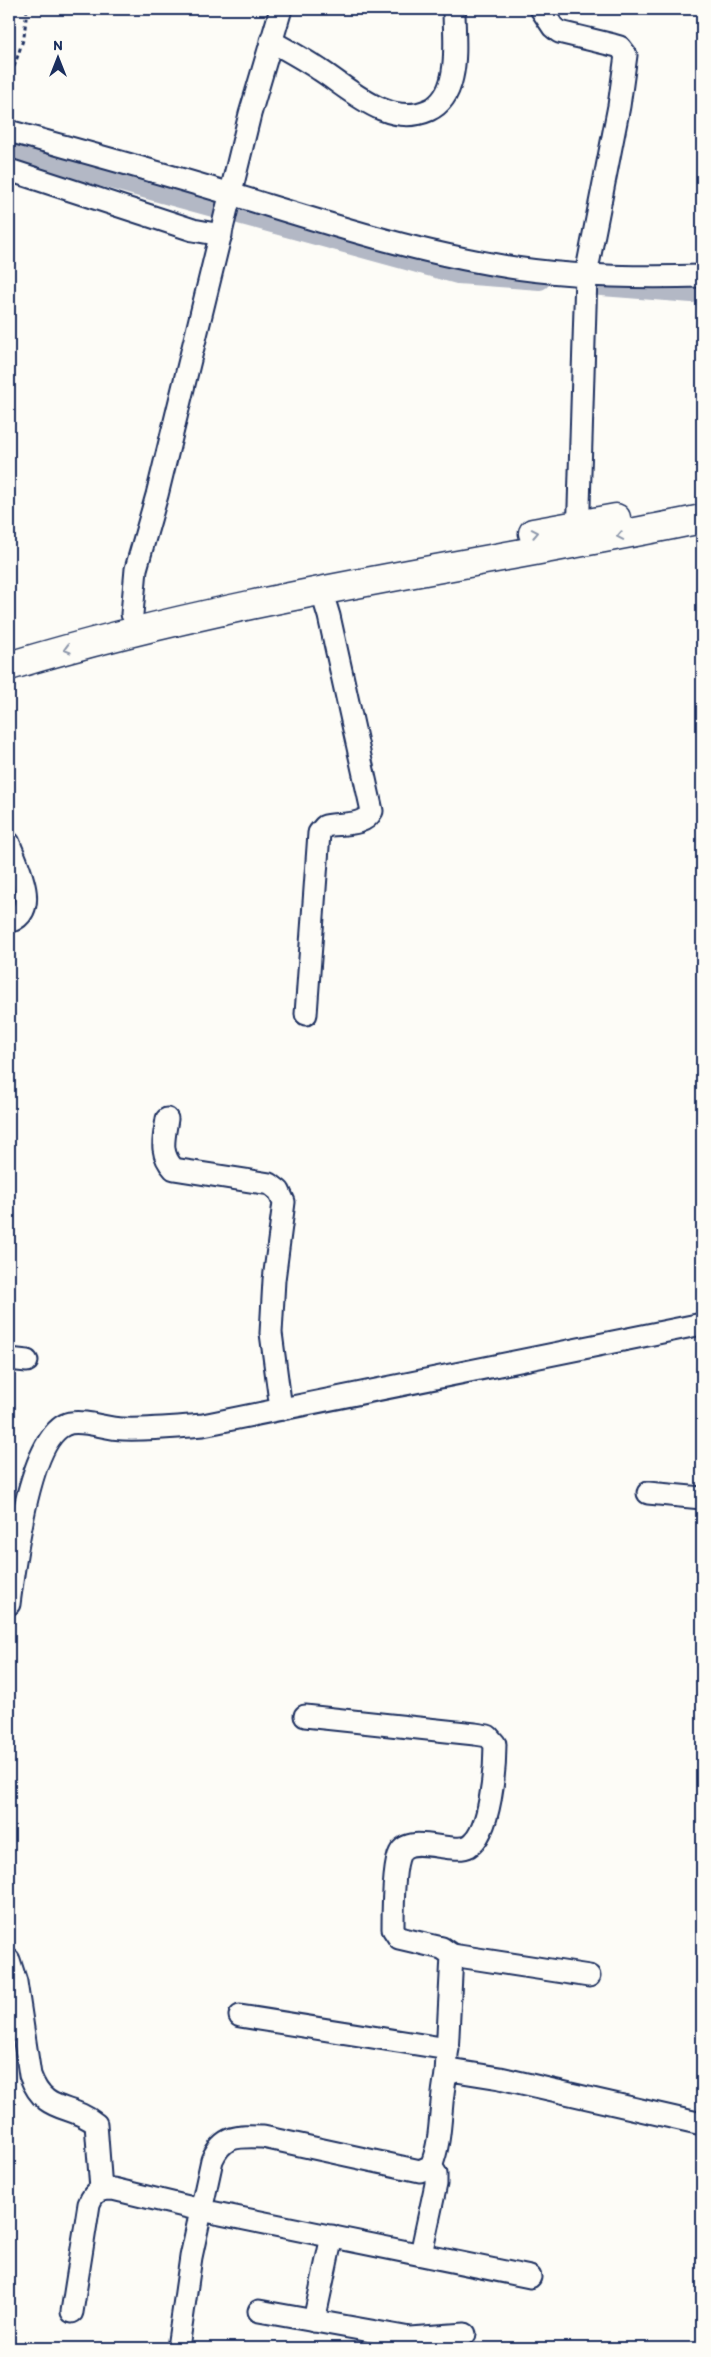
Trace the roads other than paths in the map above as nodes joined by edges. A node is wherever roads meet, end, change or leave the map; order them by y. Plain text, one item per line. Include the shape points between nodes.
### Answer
1 (281, 9) edge
2 (454, 9) edge
3 (541, 9) edge
4 (271, 41) junction
5 (9, 131) edge
6 (9, 170) edge
7 (231, 195) junction
8 (221, 235) junction
9 (586, 275) junction
10 (702, 276) edge
11 (702, 503) edge
12 (702, 519) edge
13 (578, 534) junction
14 (320, 590) junction
15 (132, 614) junction
16 (9, 647) edge
17 (9, 666) edge
18 (9, 843) edge
19 (9, 922) edge
20 (306, 1014) dead end
21 (167, 1119) dead end
22 (702, 1324) edge
23 (281, 1409) junction
24 (648, 1493) dead end
25 (702, 1498) edge
26 (9, 1604) edge
27 (305, 1716) dead end
28 (452, 1955) junction
29 (9, 1960) edge
30 (589, 1976) dead end
31 (240, 2016) dead end
32 (448, 2049) junction
33 (446, 2075) junction
34 (702, 2124) edge
35 (431, 2166) junction
36 (101, 2189) junction
37 (201, 2210) junction
38 (332, 2236) junction
39 (421, 2254) junction
40 (530, 2277) dead end
41 (259, 2311) dead end
42 (72, 2312) dead end
43 (314, 2321) junction
44 (465, 2334) dead end
45 (178, 2348) edge

1 - 4 street
2 - 4 street via 452,77 442,100 421,114 394,114 376,106
3 - 9 street via 559,32 613,45 626,55
4 - 7 street
5 - 7 street
6 - 8 street via 193,230
7 - 8 street
7 - 9 street via 438,254 504,267
8 - 15 street via 136,568
9 - 10 street
9 - 13 street
11 - 13 highway
12 -> 13 highway
13 - 14 highway
15 -> 13 highway via 322,573
14 -> 17 highway via 122,634
14 - 20 street via 331,623 372,811 369,818 361,822 325,826 319,833
15 - 16 highway
18 - 19 street via 26,898 20,917
21 - 23 street via 163,1150 174,1169 270,1184 279,1191 284,1202 271,1333
22 - 23 street
23 - 26 street via 202,1425 122,1430 70,1423 52,1434 41,1452 28,1493
24 - 25 street
27 - 28 street via 482,1735 488,1736 495,1744 486,1821 480,1835 469,1846 407,1846 400,1852 397,1864 393,1929 399,1938 442,1948
28 - 30 street
28 - 32 street
29 - 36 street via 16,1982 34,2087 54,2105 96,2124
31 - 32 street
32 - 33 street
33 - 34 street via 456,2071 500,2078
33 - 35 street via 436,2154
35 - 37 street via 420,2171 409,2170 280,2140 242,2136 226,2140 217,2148
35 - 39 street via 436,2174 436,2184
36 - 37 street
36 - 42 street via 93,2194 89,2204
37 - 38 street
37 - 45 street
38 - 39 street
38 - 43 street
39 - 40 street
41 - 43 street
43 - 44 street via 410,2338

